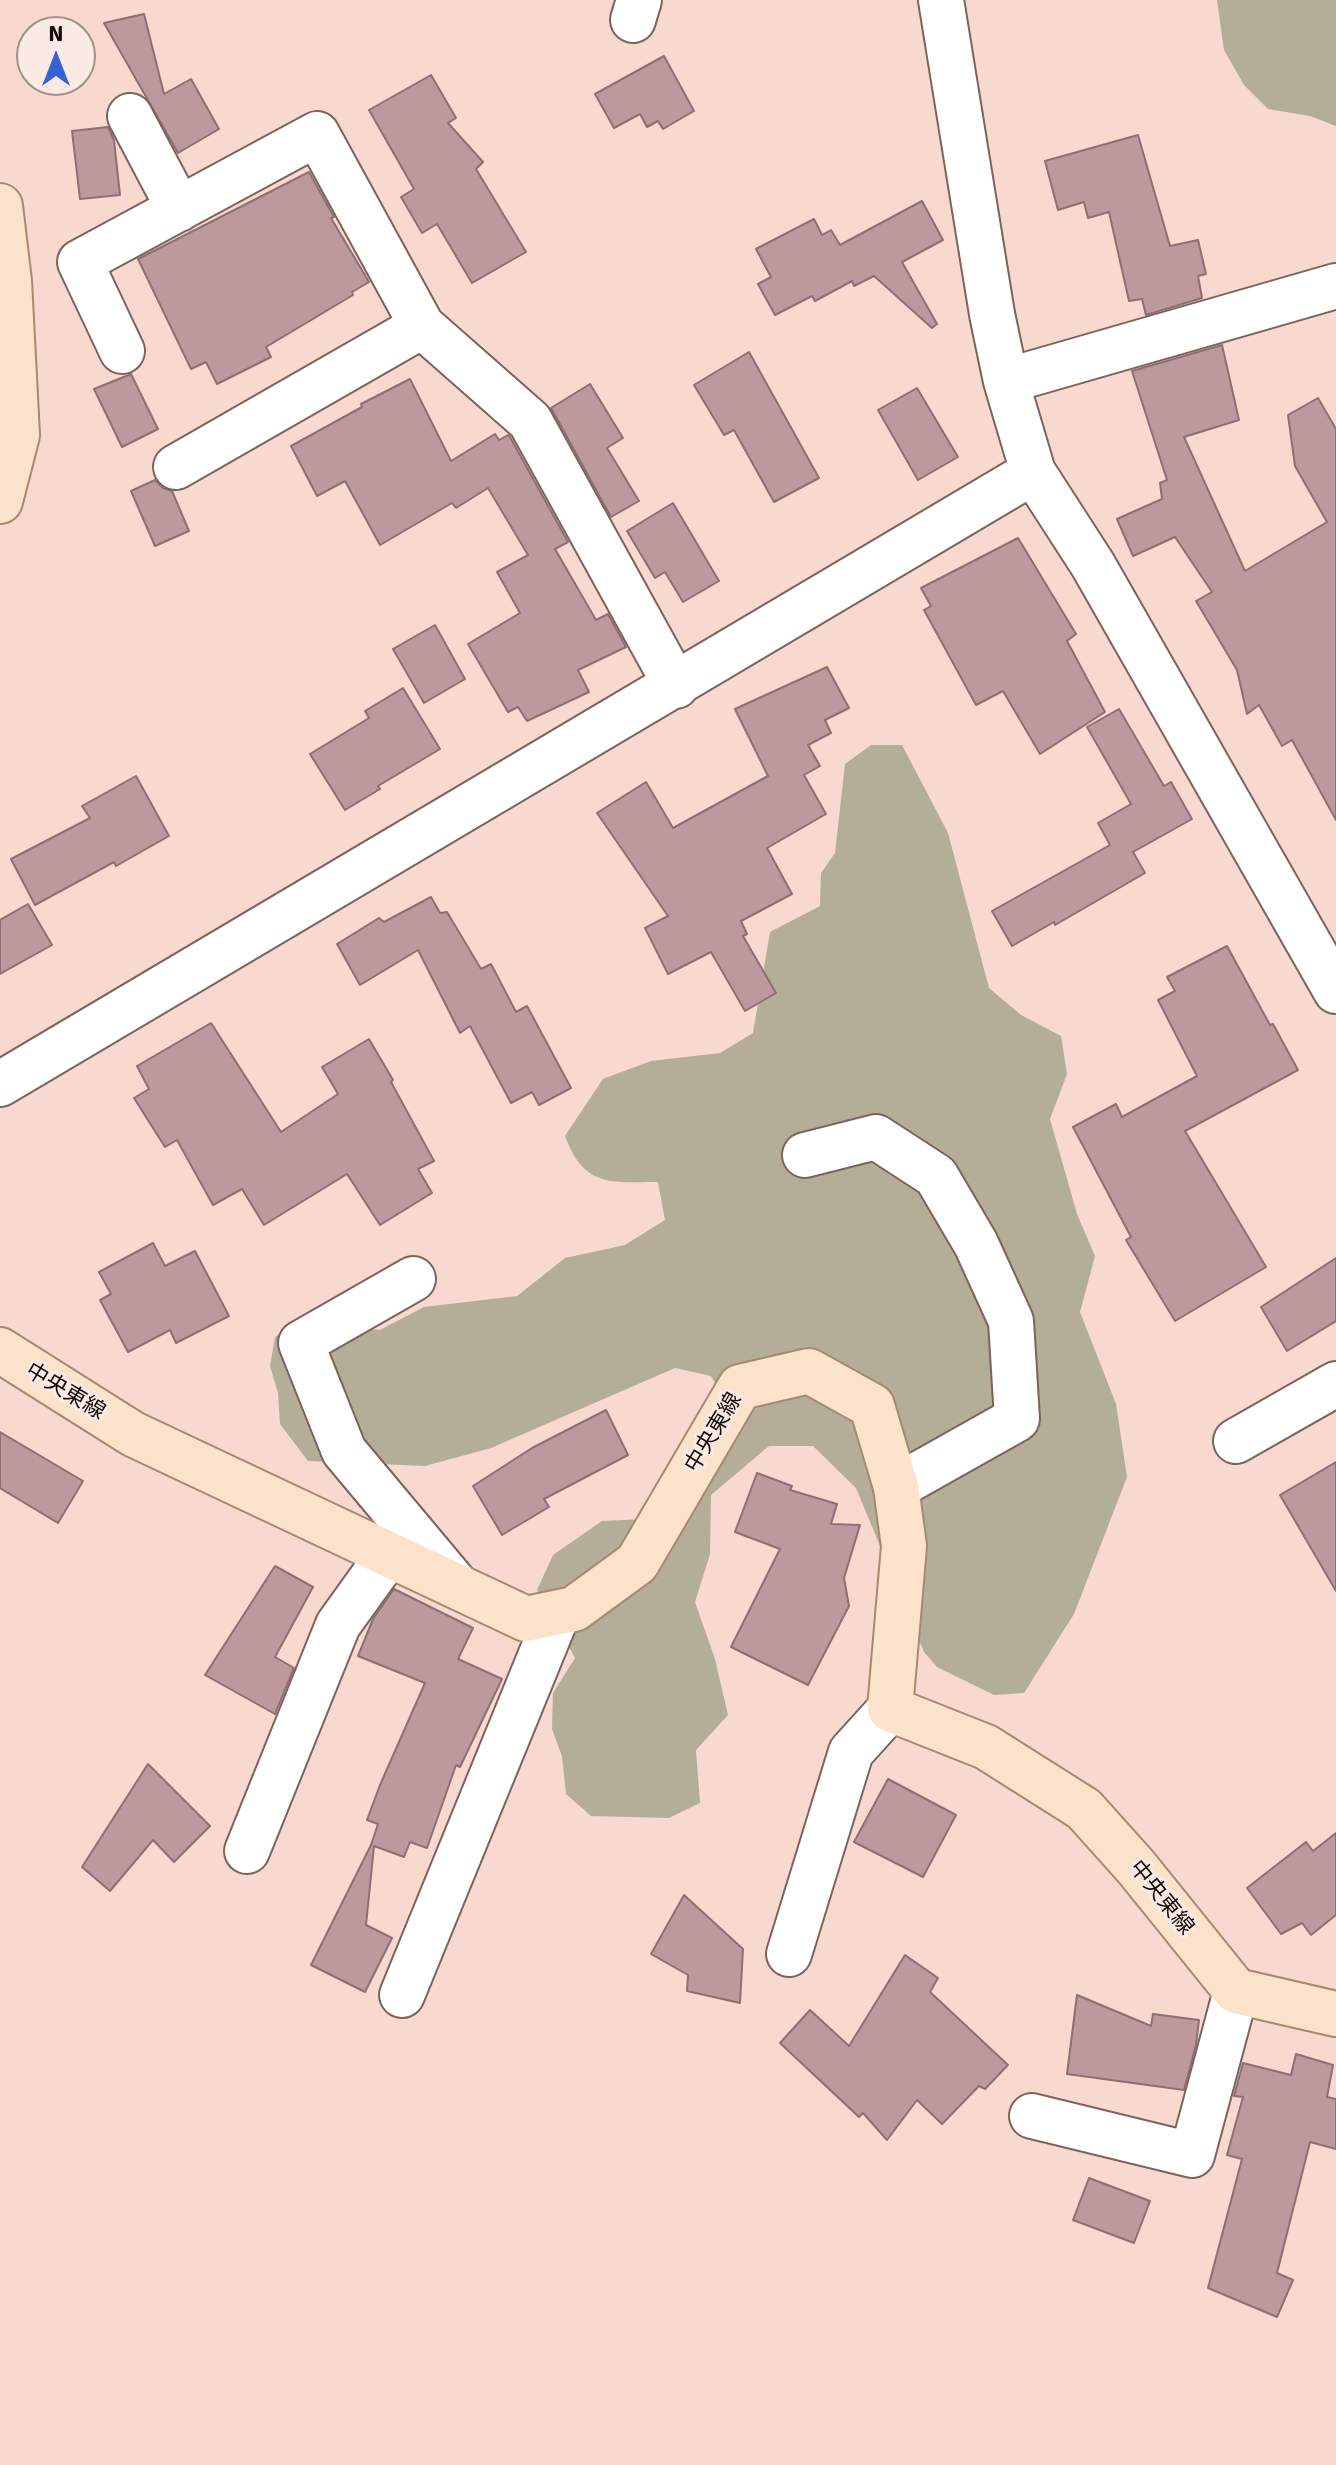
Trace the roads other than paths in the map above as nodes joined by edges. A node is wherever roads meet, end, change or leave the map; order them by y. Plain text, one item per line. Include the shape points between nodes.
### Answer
1 (941, 0) edge
2 (130, 116) dead end
3 (0, 206) edge
4 (179, 209) junction
5 (1336, 286) edge
6 (422, 326) junction
7 (122, 351) dead end
8 (1006, 381) junction
9 (176, 467) dead end
10 (1033, 472) junction
11 (0, 501) edge
12 (676, 686) junction
13 (1336, 991) edge
14 (0, 1084) edge
15 (805, 1155) dead end
16 (413, 1279) dead end
17 (0, 1350) edge
18 (1336, 1384) edge
19 (1236, 1441) dead end
20 (896, 1487) junction
21 (389, 1554) junction
22 (457, 1586) junction
23 (558, 1613) junction
24 (890, 1709) junction
25 (247, 1851) dead end
26 (789, 1954) dead end
27 (1236, 1991) junction
28 (402, 1995) dead end
29 (1336, 2014) edge
30 (1032, 2116) dead end

1 - 8 street
2 - 4 street
3 - 11 main road via 17,435
4 - 6 street via 317,134
4 - 7 street via 80,262
5 - 8 street
6 - 9 street
6 - 12 street via 530,421
8 - 10 street
10 - 12 street
10 - 13 street via 1093,565
12 - 14 street
15 - 20 street via 876,1137 936,1176 976,1244 1011,1321 1017,1419
16 - 22 street via 301,1343 344,1451
17 - 21 main road, 中央東線 via 133,1434
18 - 19 street
20 - 23 main road, 中央東線 via 872,1406 809,1371 740,1387 637,1563 574,1609
20 - 24 main road, 中央東線 via 904,1546
21 - 22 main road, 中央東線
21 - 25 street via 338,1625
22 - 23 main road, 中央東線 via 526,1619
23 - 28 street
24 - 26 street via 851,1752
24 - 27 main road, 中央東線 via 986,1747 1084,1809
27 - 29 main road
27 - 30 street via 1192,2155

